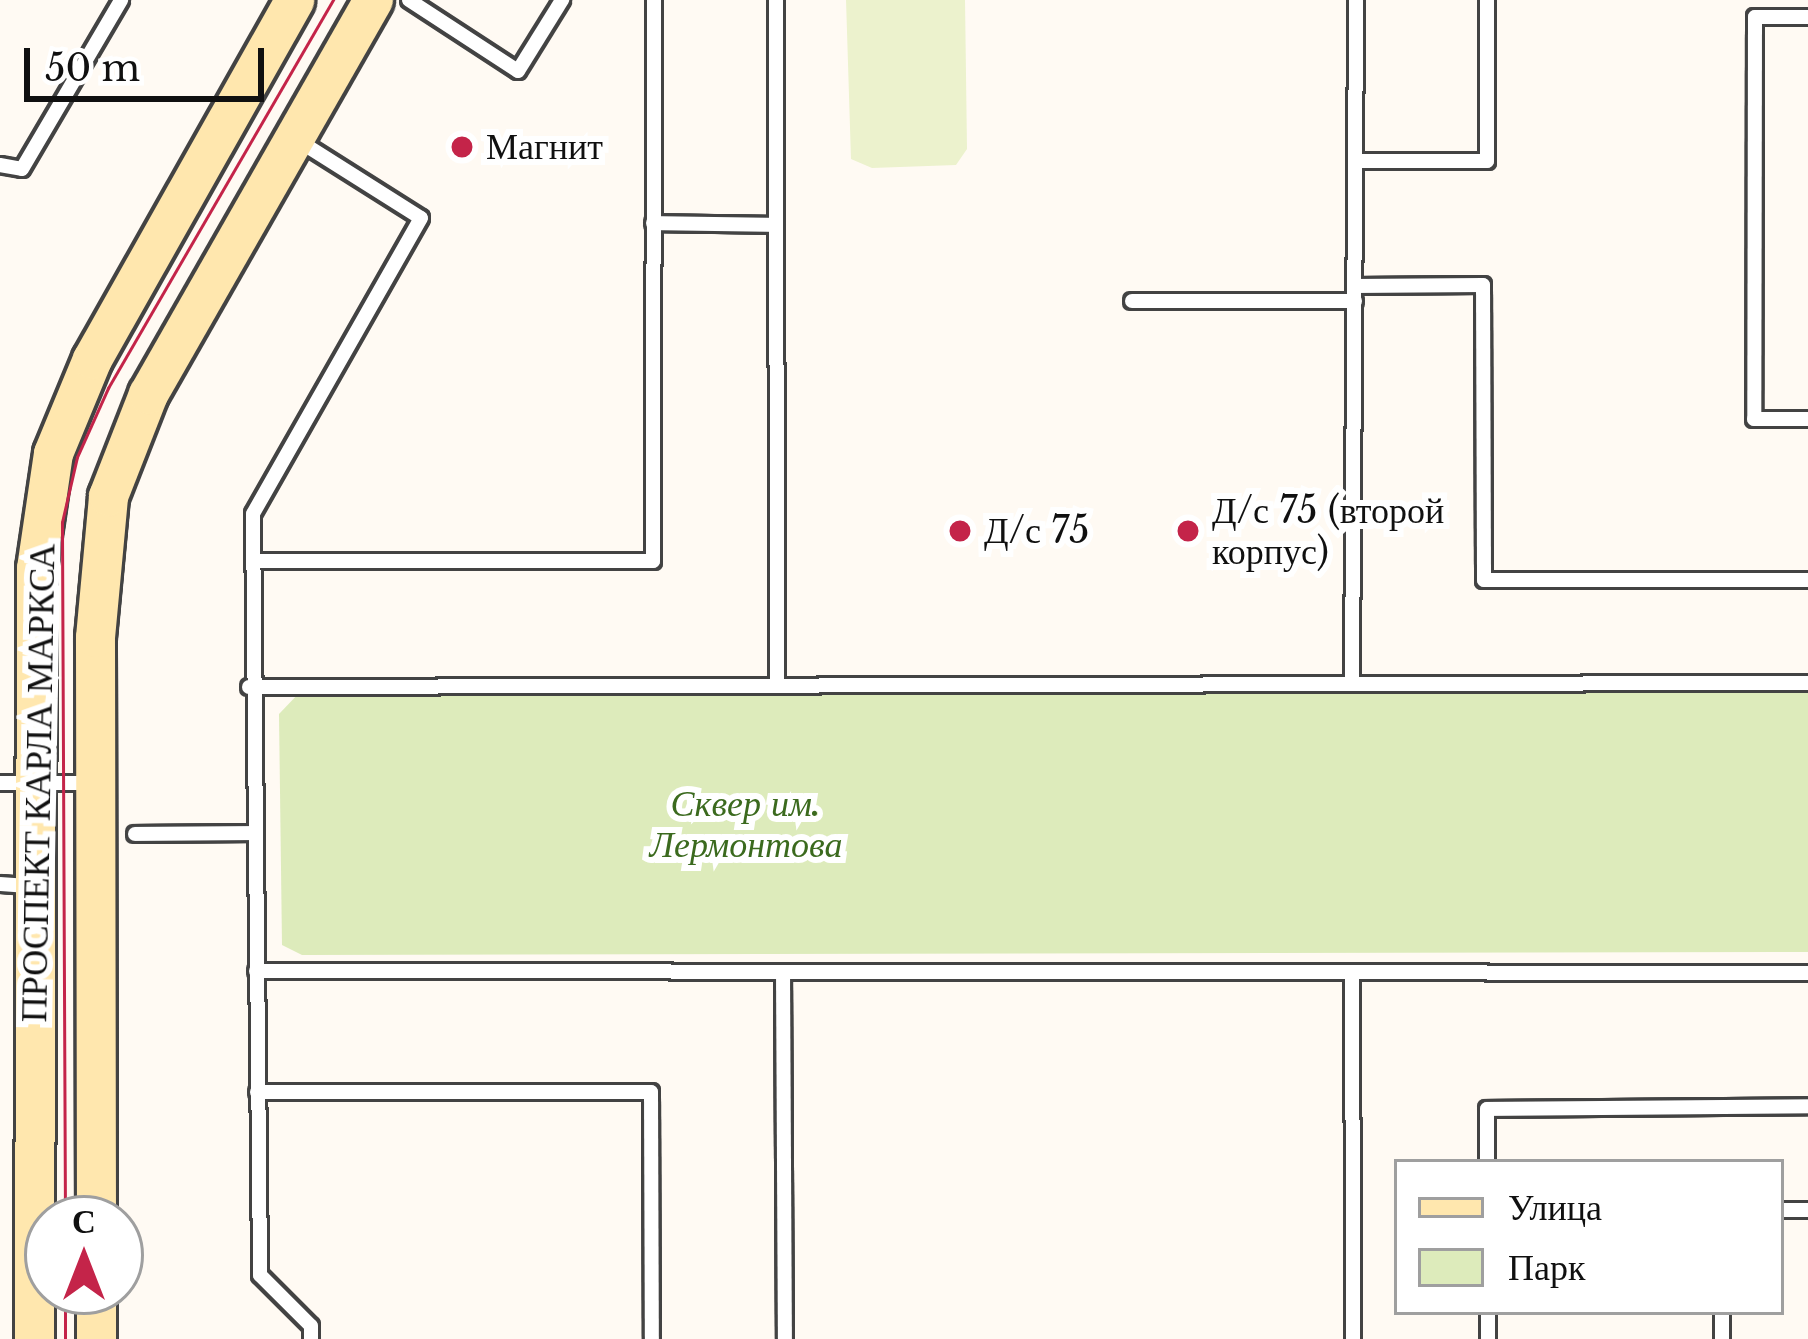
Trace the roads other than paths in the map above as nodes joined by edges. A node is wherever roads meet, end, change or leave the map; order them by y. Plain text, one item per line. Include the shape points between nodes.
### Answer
1 (121, 0) edge
2 (293, 0) edge
3 (373, 0) edge
4 (409, 0) edge
5 (562, 0) edge
6 (654, 0) edge
7 (776, 0) edge
8 (1356, 0) edge
9 (1486, 0) edge
10 (1808, 17) edge
11 (295, 138) junction
12 (1355, 161) junction
13 (0, 165) edge
14 (653, 223) junction
15 (776, 225) junction
16 (1354, 294) junction
17 (1132, 301) dead end
18 (1808, 419) edge
19 (253, 561) junction
20 (1808, 580) edge
21 (1808, 683) edge
22 (1352, 684) junction
23 (777, 686) junction
24 (249, 687) junction
25 (17, 782) edge
26 (95, 783) junction
27 (253, 832) junction
28 (134, 834) dead end
29 (17, 885) edge
30 (256, 971) junction
31 (783, 972) junction
32 (1352, 973) junction
33 (1808, 974) edge
34 (257, 1092) junction
35 (1808, 1106) edge
36 (1487, 1159) edge
37 (96, 1195) edge
38 (34, 1339) edge
39 (311, 1339) edge
40 (652, 1339) edge
41 (784, 1339) edge
42 (1353, 1339) edge

1 - 13 lane via 22,169
2 - 25 main road, ПРОСПЕКТ КАРЛА МАРКСА via 92,359 52,453
3 - 11 main road, ПРОСПЕКТ КАРЛА МАРКСА
4 - 5 lane via 518,70
6 - 14 lane
7 - 15 lane
8 - 12 lane
9 - 12 lane via 1487,161
10 - 18 lane via 1755,17 1754,419
11 - 19 lane via 421,218 270,476 253,514
11 - 26 main road, ПРОСПЕКТ КАРЛА МАРКСА via 148,394 108,496 95,637
12 - 16 lane
14 - 15 lane
14 - 19 lane via 652,561
15 - 23 lane
16 - 17 lane
16 - 20 lane via 1483,285 1484,580
16 - 22 lane
19 - 24 lane
21 - 22 lane
22 - 23 lane
23 - 24 lane
24 - 27 lane
25 - 26 lane
25 - 29 main road, ПРОСПЕКТ КАРЛА МАРКСА
26 - 37 main road, ПРОСПЕКТ КАРЛА МАРКСА
27 - 28 lane
27 - 30 lane
29 - 38 main road, ПРОСПЕКТ КАРЛА МАРКСА
30 - 31 lane
30 - 34 lane
31 - 32 lane
31 - 41 lane
32 - 33 lane
32 - 42 lane
34 - 39 lane via 260,1275 311,1326
34 - 40 lane via 651,1092
35 - 36 lane via 1487,1109

